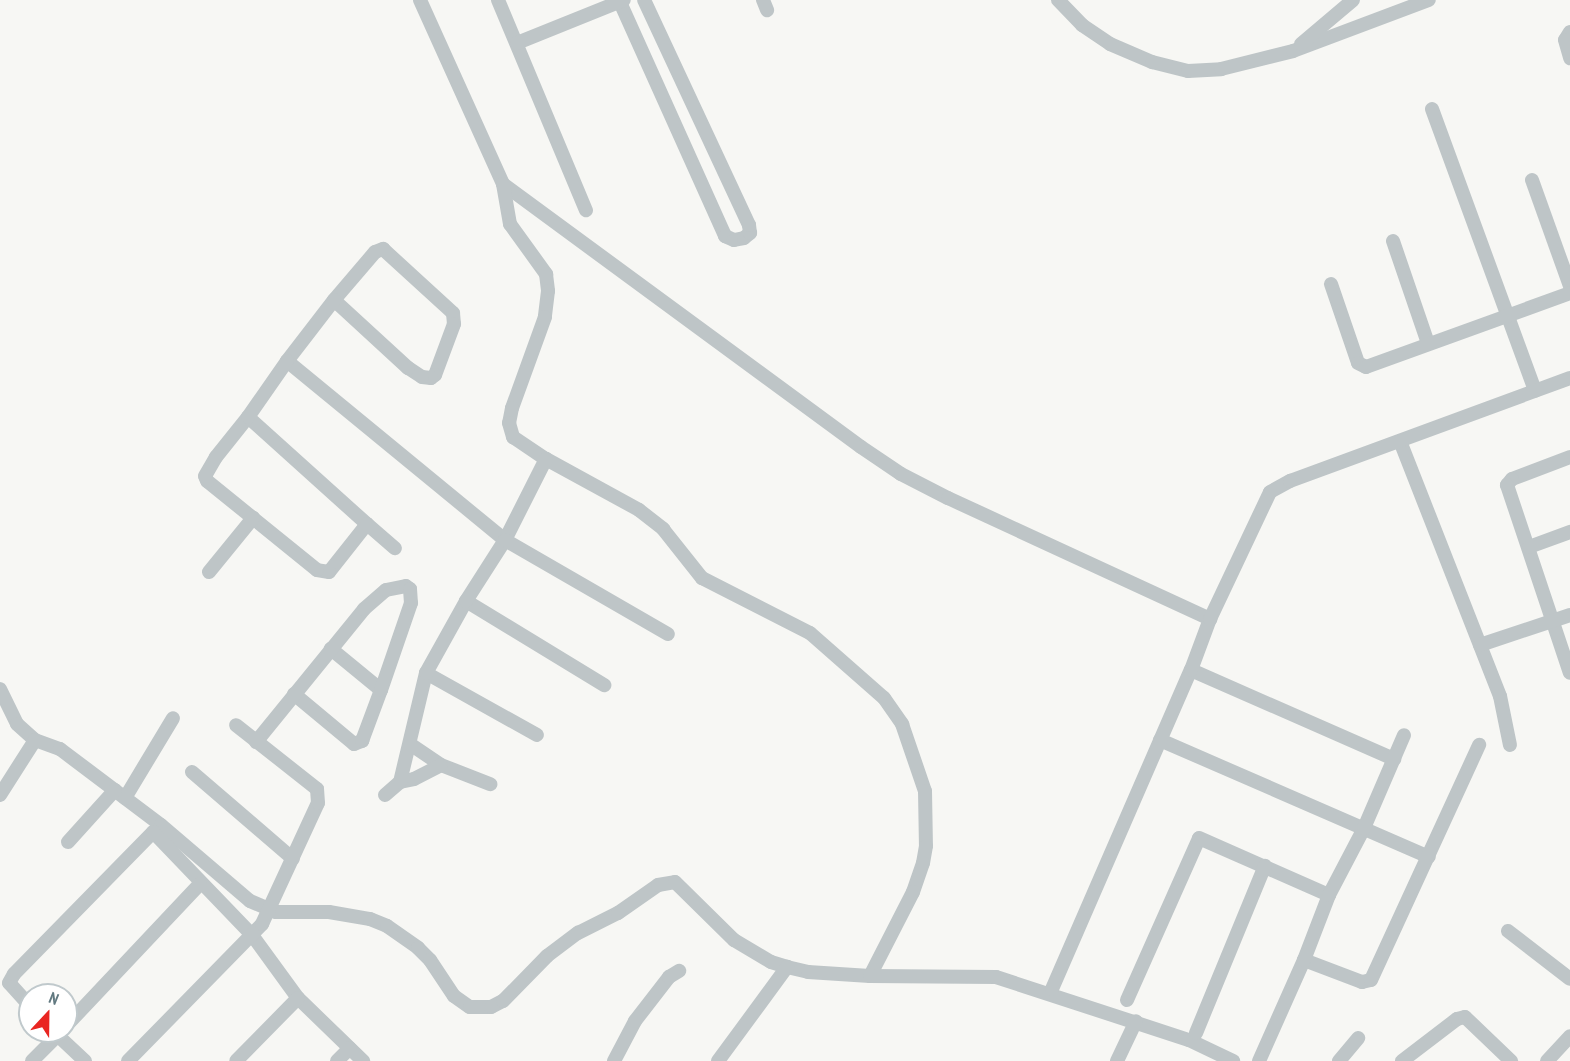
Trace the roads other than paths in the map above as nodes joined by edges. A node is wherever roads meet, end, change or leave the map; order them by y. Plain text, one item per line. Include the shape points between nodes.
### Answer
1 (420, 0) edge
2 (498, 0) edge
3 (644, 0) edge
4 (1058, 0) edge
5 (1353, 0) edge
6 (1429, 0) edge
7 (621, 1) edge
8 (1570, 32) edge
9 (517, 43) junction
10 (1293, 51) junction
11 (1570, 58) edge
12 (1432, 109) dead end
13 (1532, 180) dead end
14 (503, 184) junction
15 (586, 210) dead end
16 (1393, 241) dead end
17 (1331, 284) dead end
18 (1570, 286) edge
19 (1570, 293) edge
20 (334, 300) junction
21 (1505, 315) junction
22 (1428, 343) junction
23 (287, 361) junction
24 (1570, 378) edge
25 (1535, 391) junction
26 (248, 417) junction
27 (1400, 441) junction
28 (1570, 457) edge
29 (546, 459) junction
30 (253, 518) junction
31 (368, 524) junction
32 (1570, 532) edge
33 (505, 540) junction
34 (1529, 547) junction
35 (395, 548) dead end
36 (209, 572) dead end
37 (466, 601) junction
38 (1570, 615) edge
39 (1210, 619) junction
40 (1554, 621) junction
41 (668, 634) dead end
42 (1480, 645) junction
43 (331, 649) junction
44 (1191, 670) junction
45 (426, 673) junction
46 (1570, 673) edge
47 (604, 685) dead end
48 (0, 689) edge
49 (381, 690) junction
50 (294, 694) junction
51 (173, 718) dead end
52 (236, 725) dead end
53 (537, 735) dead end
54 (1404, 735) dead end
55 (35, 740) junction
56 (1160, 740) junction
57 (256, 742) junction
58 (410, 744) junction
59 (1479, 745) dead end
60 (1510, 745) dead end
61 (1394, 759) junction
62 (441, 765) junction
63 (192, 772) dead end
64 (400, 782) junction
65 (490, 784) dead end
66 (120, 794) junction
67 (0, 795) edge
68 (385, 795) dead end
69 (1364, 828) junction
70 (68, 842) dead end
71 (1429, 857) junction
72 (293, 859) junction
73 (1265, 866) junction
74 (200, 884) junction
75 (1329, 895) junction
76 (269, 911) junction
77 (1508, 931) dead end
78 (252, 935) junction
79 (1304, 960) junction
80 (787, 967) junction
81 (679, 971) dead end
82 (870, 976) junction
83 (1570, 979) edge
84 (4, 980) edge
85 (1052, 988) dead end
86 (18, 994) edge
87 (298, 998) junction
88 (1127, 1000) dead end
89 (78, 1012) edge
90 (1136, 1021) junction
91 (1196, 1034) dead end
92 (1570, 1036) edge
93 (1358, 1038) dead end
94 (49, 1043) edge
95 (70, 1043) edge
96 (350, 1048) junction
97 (32, 1061) edge
98 (86, 1061) edge
99 (128, 1061) edge
100 (236, 1061) edge
101 (337, 1061) edge
102 (363, 1061) edge
103 (614, 1061) edge
104 (718, 1061) edge
105 (1117, 1061) edge
106 (1233, 1061) edge
107 (1259, 1061) edge
108 (1339, 1061) edge
109 (1402, 1061) edge
110 (1511, 1061) edge
111 (1547, 1061) edge

1 - 14 street
2 - 9 street
3 - 7 street via 749,225 750,233 744,238 734,240 725,236
4 - 10 street via 1082,25 1110,44 1152,62 1188,71 1221,69
5 - 10 street
6 - 10 street
7 - 9 street
8 - 11 street via 1565,40
9 - 15 street
12 - 21 street
13 - 18 street
14 - 29 street via 510,224 546,274 548,291 545,317 512,408 510,432
14 - 39 street via 902,474
16 - 22 street
17 - 22 street via 1361,366
19 - 21 street
20 - 20 street via 375,252 383,249 453,313 454,324 435,375 426,378 408,368
20 - 23 street
21 - 22 street
21 - 25 street
23 - 26 street
23 - 33 street
24 - 25 street
25 - 27 street
26 - 30 street via 205,476
26 - 31 street
27 - 39 street via 1273,489
27 - 42 street
28 - 34 street via 1507,483
29 - 33 street
29 - 82 street via 639,510 663,529 702,578 810,633 884,698 902,724 925,791 926,846 913,892
30 - 31 street via 322,573 334,568
30 - 36 street
31 - 35 street
32 - 34 street
33 - 37 street
33 - 41 street
34 - 40 street
37 - 45 street
37 - 47 street
38 - 40 street
39 - 44 street
40 - 42 street
40 - 46 street
42 - 60 street via 1500,696
43 - 49 street
43 - 49 street via 377,595 397,587 410,589 411,603
43 - 50 street
44 - 56 street
44 - 61 street
45 - 53 street
45 - 58 street
48 - 55 street via 16,724
49 - 50 street via 362,741 357,744
50 - 57 street
51 - 66 street
52 - 57 street
54 - 61 street
55 - 66 street via 67,752
55 - 67 street
56 - 69 street
56 - 85 street
57 - 72 street via 319,792 318,803
58 - 62 street
58 - 64 street
59 - 71 street
61 - 69 street
62 - 64 street
62 - 65 street
63 - 72 street
64 - 68 street
66 - 70 street
66 - 76 street via 235,891
69 - 71 street
69 - 75 street
71 - 79 street via 1371,980 1362,982
72 - 76 street
73 - 75 street
73 - 88 street via 1199,838
73 - 91 street
74 - 78 street
74 - 84 street via 153,832 15,974
74 - 89 street
75 - 79 street
76 - 78 street
76 - 80 street via 351,915 387,926 424,954 462,1004 482,1009 503,1001 547,956 578,933 669,881 680,885 734,940
77 - 83 street
78 - 87 street
78 - 99 street
79 - 107 street
80 - 82 street
80 - 104 street
81 - 103 street via 669,977 635,1021
82 - 90 street via 996,977
84 - 86 street
87 - 96 street
87 - 100 street
90 - 105 street
90 - 106 street
92 - 111 street
93 - 108 street
94 - 97 street
95 - 98 street
96 - 101 street
96 - 102 street
109 - 110 street via 1457,1018 1465,1017

